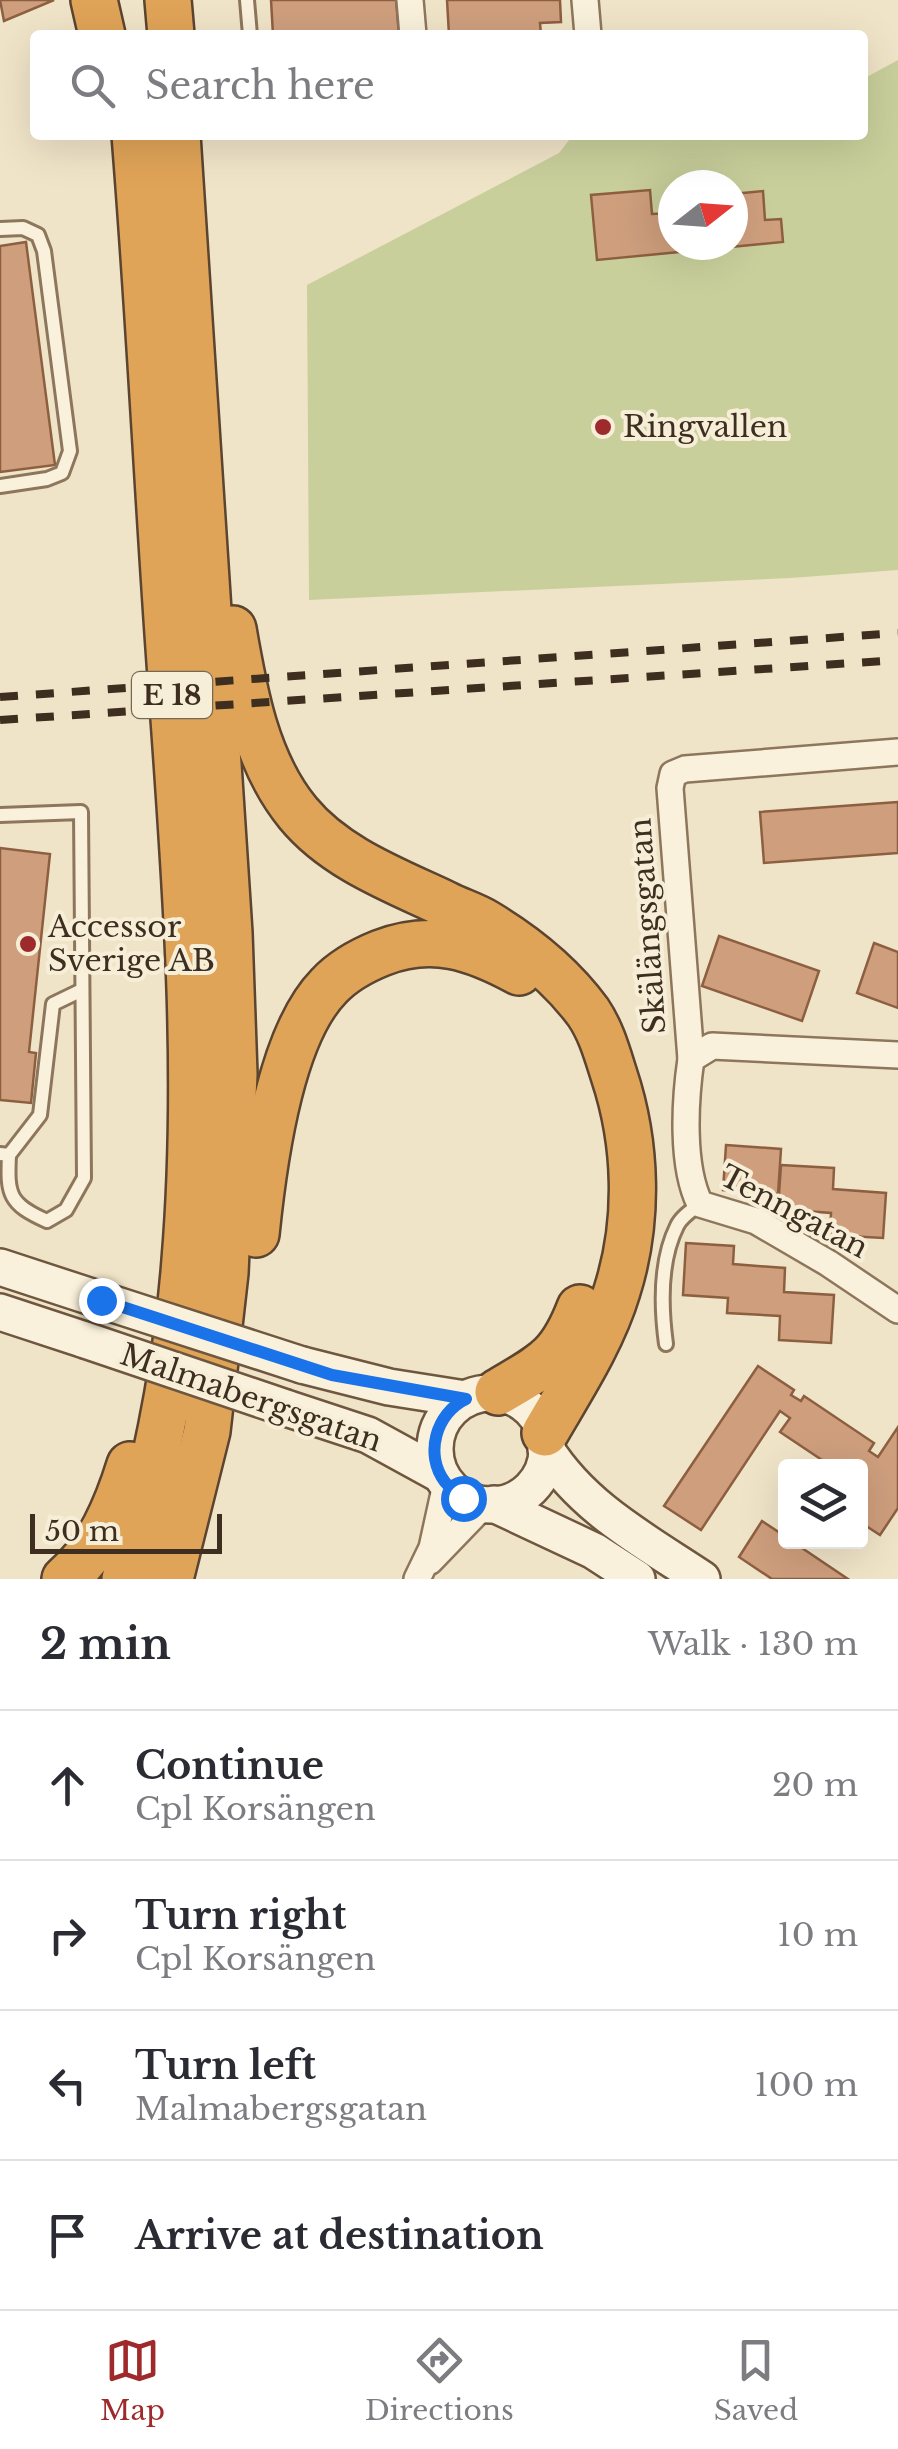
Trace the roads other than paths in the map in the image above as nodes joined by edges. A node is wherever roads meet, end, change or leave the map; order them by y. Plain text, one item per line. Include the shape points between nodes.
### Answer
1 (94, 0) edge
2 (124, 0) edge
3 (168, 0) edge
4 (198, 0) edge
5 (247, 0) edge
6 (410, 0) edge
7 (585, 0) edge
8 (101, 30) edge
9 (126, 30) edge
10 (170, 30) edge
11 (198, 30) edge
12 (250, 30) edge
13 (413, 30) edge
14 (588, 30) edge
15 (128, 140) edge
16 (135, 140) edge
17 (178, 140) edge
18 (199, 140) edge
19 (138, 196) junction
20 (184, 225) junction
21 (0, 229) edge
22 (0, 486) edge
23 (206, 563) junction
24 (898, 752) edge
25 (0, 815) edge
26 (82, 990) junction
27 (898, 1055) edge
28 (691, 1059) junction
29 (687, 1094) joint
30 (4, 1155) edge
31 (700, 1204) junction
32 (0, 1267) edge
33 (222, 1301) junction
34 (898, 1310) edge
35 (0, 1312) edge
36 (666, 1344) dead end
37 (482, 1396) junction
38 (163, 1419) junction
39 (546, 1441) junction
40 (443, 1479) junction
41 (489, 1505) junction
42 (422, 1572) edge
43 (65, 1579) edge
44 (125, 1579) edge
45 (170, 1579) edge
46 (637, 1579) edge
47 (702, 1579) edge

1 - 8 highway
2 - 9 highway
3 - 10 highway
4 - 11 highway
5 - 12 lane
6 - 13 street
7 - 14 street
15 - 19 highway, E 18
16 - 19 highway, E 18
17 - 20 highway, E 18
18 - 20 highway, E 18
19 - 38 highway, E 18 via 192,1053 185,1263
20 - 23 highway, E 18
21 - 22 lane via 38,234 44,250 70,450 62,473
23 - 33 highway, E 18 via 234,1074
23 - 39 highway, E 18 via 229,606 261,750 300,816 351,859 482,920 529,950 588,1013 608,1053 628,1117 630,1237 616,1295
24 - 28 street, Skälängsgatan via 674,774 676,899
25 - 26 lane via 81,812
26 - 30 lane via 53,1004 40,1115
26 - 30 lane via 84,1178 66,1210 47,1220 22,1209 7,1189
27 - 28 street, Skälängsgatan via 712,1046
28 - 29 street, Skälängsgatan
29 - 31 street, Tenngatan via 690,1184
31 - 34 street, Tenngatan via 756,1222
31 - 36 lane via 678,1223 666,1266
32 - 37 main road, Malmabergsgatan, bridge via 302,1365 370,1383
33 - 37 highway via 251,1279 283,1082 296,1040 328,986 359,962 397,947 428,942 479,951 522,974 568,1027 588,1066 604,1172 597,1252 564,1345 551,1360
33 - 45 highway, E 18 via 207,1431
35 - 40 main road, Malmabergsgatan, bridge via 368,1435
37 - 39 main road via 518,1399 535,1414
37 - 40 main road via 456,1404 441,1421 434,1442
38 - 43 highway via 136,1442 106,1526
38 - 44 highway, E 18
39 - 41 main road via 540,1476 526,1493
39 - 47 main road via 564,1479
40 - 41 main road via 463,1498
40 - 42 street
41 - 42 street
41 - 46 main road via 594,1551

